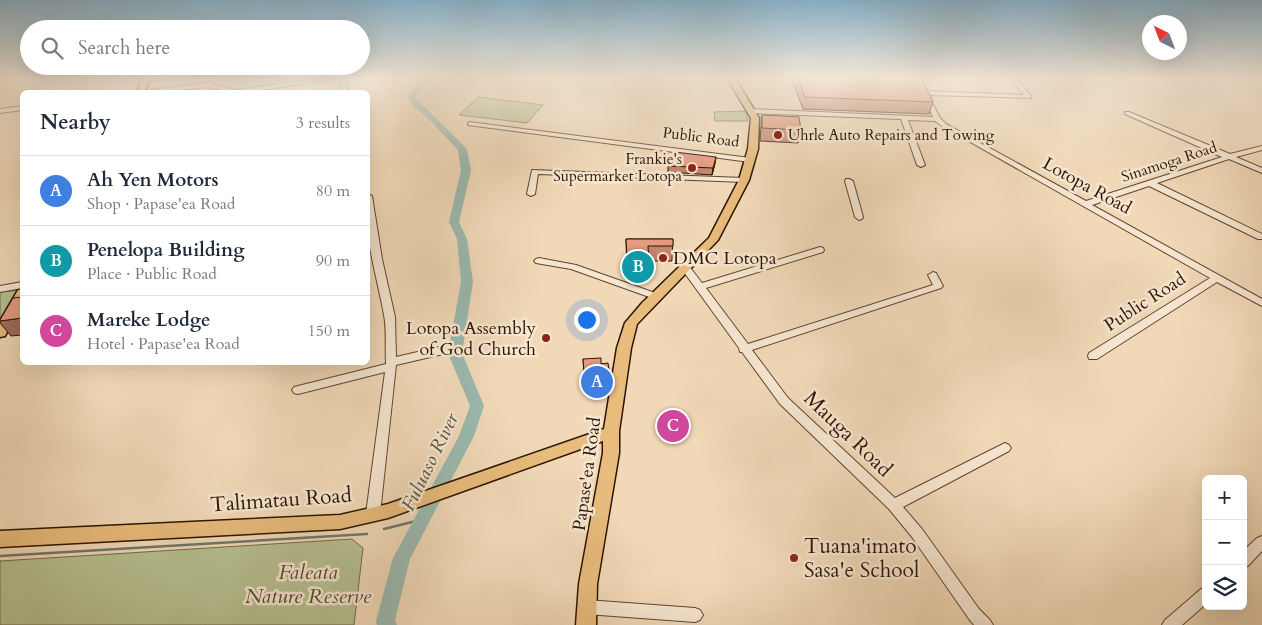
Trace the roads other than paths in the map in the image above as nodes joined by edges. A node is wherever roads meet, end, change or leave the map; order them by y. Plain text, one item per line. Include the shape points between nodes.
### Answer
1 (750, 107) edge
2 (932, 107) edge
3 (20, 108) edge
4 (0, 111) edge
5 (752, 111) junction
6 (1127, 113) dead end
7 (904, 118) junction
8 (937, 119) junction
9 (470, 124) dead end
10 (1262, 148) edge
11 (1229, 157) junction
12 (750, 160) junction
13 (921, 165) dead end
14 (1262, 171) edge
15 (744, 180) junction
16 (849, 180) dead end
17 (1150, 183) junction
18 (531, 194) dead end
19 (1086, 204) junction
20 (370, 210) edge
21 (858, 217) dead end
22 (1261, 237) dead end
23 (820, 250) dead end
24 (539, 261) dead end
25 (686, 268) junction
26 (933, 275) dead end
27 (1216, 278) junction
28 (20, 285) edge
29 (700, 287) junction
30 (0, 289) edge
31 (655, 296) junction
32 (20, 297) edge
33 (1262, 303) edge
34 (0, 332) edge
35 (744, 349) junction
36 (439, 351) dead end
37 (1093, 356) dead end
38 (391, 364) junction
39 (298, 390) dead end
40 (612, 432) junction
41 (1005, 448) dead end
42 (894, 505) junction
43 (373, 514) junction
44 (0, 539) edge
45 (1262, 542) edge
46 (1247, 557) edge
47 (1202, 597) edge
48 (586, 607) junction
49 (695, 615) dead end
50 (586, 625) edge
51 (985, 625) edge
52 (1170, 625) edge

1 - 5 main road, Papase'ea Road
2 - 8 street
3 - 4 street
5 - 7 street
5 - 12 main road, Papase'ea Road via 755,126
6 - 11 street
7 - 8 street
7 - 13 street
8 - 19 street, Lotopa Road
9 - 12 street, Public Road
10 - 11 street, Sinamoga Road
11 - 14 street
11 - 17 street, Sinamoga Road
12 - 15 main road, Papase'ea Road
15 - 18 street via 535,172
15 - 25 main road, Papase'ea Road via 713,240
16 - 21 street
17 - 19 street, Sinamoga Road
17 - 22 street
19 - 27 street, Lotopa Road
20 - 38 street via 390,317
23 - 29 street
24 - 31 street via 573,267
25 - 29 street, Mauga Road
25 - 31 main road, Papase'ea Road
26 - 35 street via 938,286
27 - 33 street, Lotopa Road
27 - 37 street, Public Road
28 - 30 street
29 - 35 street, Mauga Road
31 - 40 main road, Papase'ea Road via 637,314 626,336
32 - 34 main road
35 - 42 street, Mauga Road via 784,401
36 - 38 street
38 - 39 street
38 - 43 street
40 - 43 main road, Talimatau Road via 408,505
40 - 48 main road, Papase'ea Road
41 - 42 street
42 - 51 street, Mauga Road
43 - 44 main road, Talimatau Road via 340,522
45 - 46 street
47 - 52 street
48 - 49 street
48 - 50 main road, Papase'ea Road

